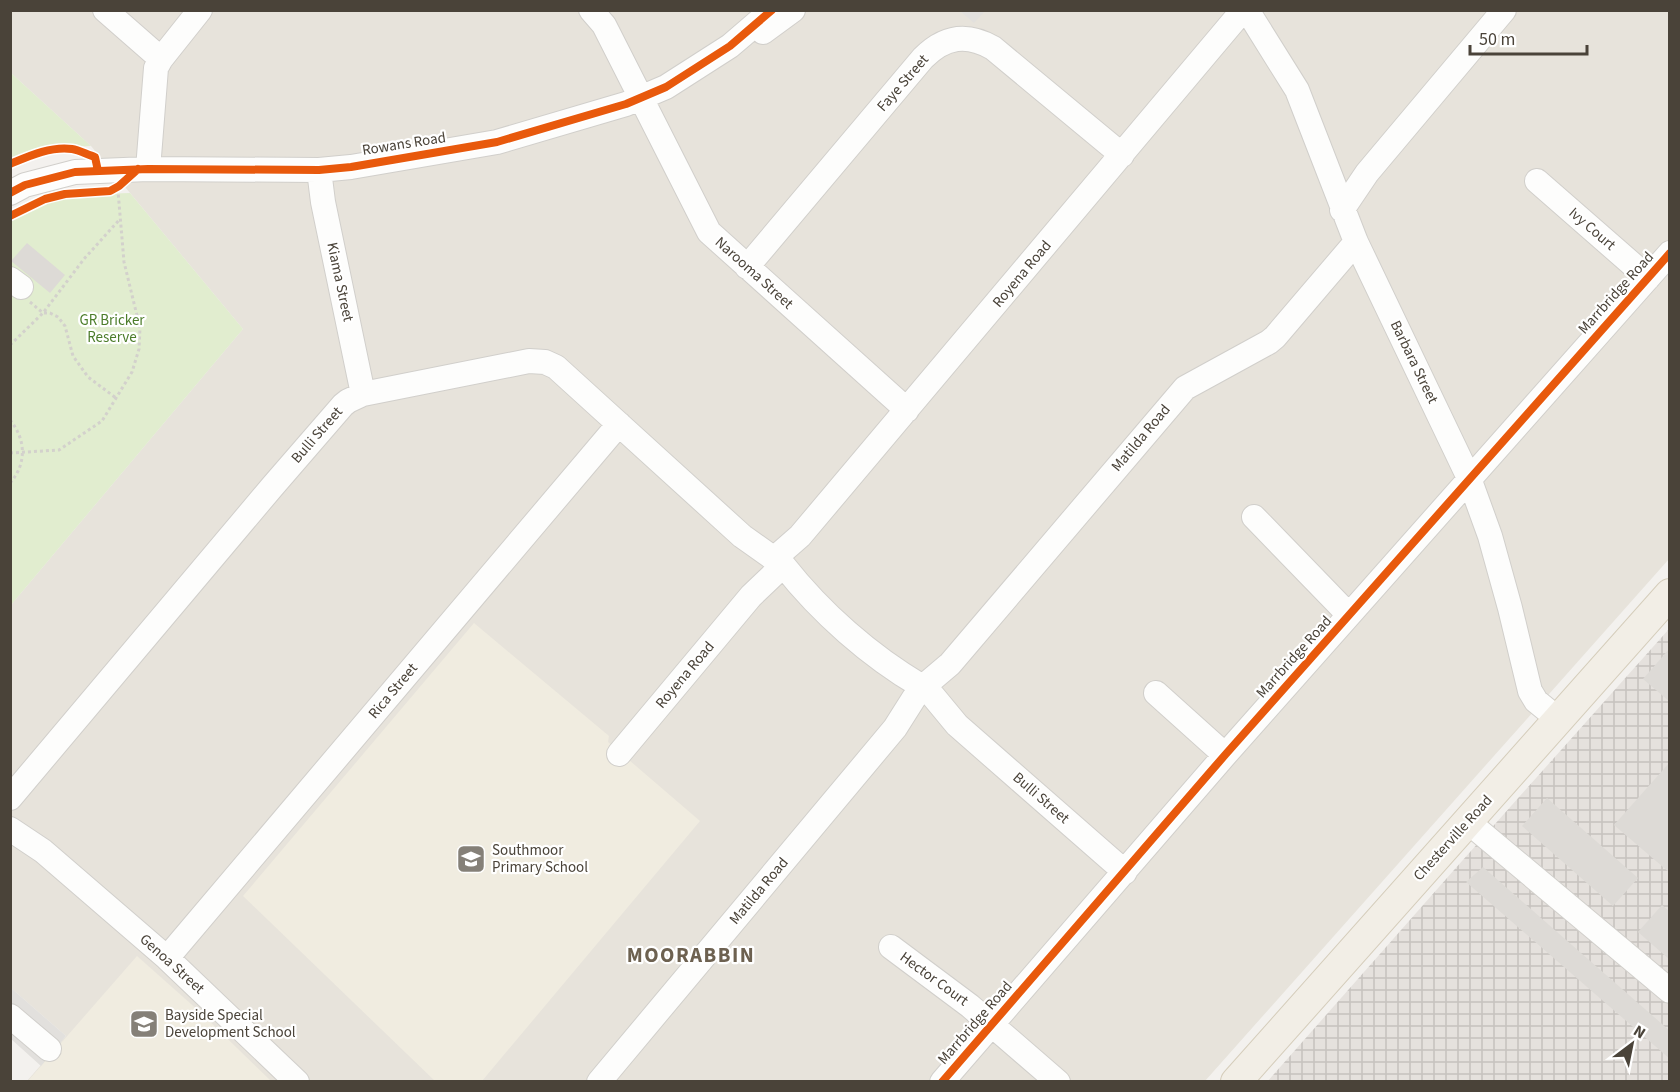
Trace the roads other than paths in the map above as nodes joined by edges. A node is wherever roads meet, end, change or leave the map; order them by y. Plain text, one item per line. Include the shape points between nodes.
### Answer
1 (105, 10) edge
2 (200, 10) edge
3 (591, 10) edge
4 (772, 10) edge
5 (793, 10) edge
6 (1245, 10) edge
7 (1504, 10) edge
8 (730, 46) junction
9 (161, 58) junction
10 (642, 98) junction
11 (1122, 155) junction
12 (1322, 155) junction
13 (143, 169) junction
14 (320, 170) junction
15 (1366, 173) junction
16 (1537, 181) dead end
17 (10, 193) edge
18 (1342, 210) junction
19 (1356, 242) junction
20 (1670, 253) edge
21 (747, 267) junction
22 (1648, 278) junction
23 (363, 394) junction
24 (907, 410) junction
25 (619, 424) junction
26 (1469, 478) junction
27 (1254, 517) dead end
28 (775, 565) junction
29 (1670, 594) edge
30 (1349, 615) junction
31 (1156, 693) dead end
32 (923, 696) junction
33 (1558, 719) junction
34 (619, 754) dead end
35 (1225, 755) junction
36 (10, 798) edge
37 (10, 816) edge
38 (1467, 821) junction
39 (10, 829) edge
40 (43, 851) junction
41 (1125, 872) junction
42 (891, 947) dead end
43 (167, 958) junction
44 (1670, 991) edge
45 (10, 1016) edge
46 (992, 1024) junction
47 (48, 1049) dead end
48 (297, 1082) edge
49 (599, 1082) edge
50 (942, 1082) edge
51 (1058, 1082) edge
52 (1236, 1082) edge

1 - 9 street
2 - 9 street
3 - 10 street, Narooma Street via 604,25
4 - 8 street, Rowans Road
5 - 8 street, Rowans Road via 757,37
6 - 11 street, Royena Road
6 - 12 street, Barbara Street via 1297,90
7 - 15 street
8 - 10 street, Rowans Road via 676,82
9 - 13 street via 154,76
10 - 14 street, Rowans Road via 497,142
10 - 21 street, Narooma Street via 703,222 716,240
11 - 21 street, Faye Street via 999,51 976,39 947,41 923,58
11 - 24 street, Royena Road
12 - 15 street via 1351,181
12 - 18 street, Barbara Street
13 - 14 street, Rowans Road
13 - 17 street, Rowans Road via 75,172
14 - 23 street, Kiama Street
15 - 18 street
16 - 22 street, Ivy Court
18 - 19 street, Barbara Street
19 - 26 street, Barbara Street
19 - 32 street, Matilda Road via 1275,337 1190,384 1177,396
20 - 22 street, Marrbridge Road
21 - 24 street, Narooma Street
22 - 26 street, Marrbridge Road
23 - 25 street, Bulli Street via 538,361 556,367
23 - 36 street, Bulli Street via 343,405
24 - 28 street, Royena Road
25 - 28 street, Bulli Street
25 - 43 street, Rica Street
26 - 30 street, Marrbridge Road
26 - 33 street, Barbara Street via 1490,536 1530,691
27 - 30 street
28 - 32 street, Bulli Street
28 - 34 street, Royena Road
29 - 33 main road, Chesterville Road
30 - 35 street, Marrbridge Road
31 - 35 street
32 - 41 street, Bulli Street
32 - 49 street, Matilda Road
33 - 38 main road, Chesterville Road
35 - 41 street, Marrbridge Road
37 - 40 street, Genoa Street
38 - 44 street
38 - 52 main road, Chesterville Road
39 - 40 street, Genoa Street
40 - 43 street, Genoa Street
41 - 46 street, Marrbridge Road
42 - 46 street, Hector Court
43 - 48 street, Genoa Street
45 - 47 street
46 - 50 street, Marrbridge Road
46 - 51 street, Hector Court

